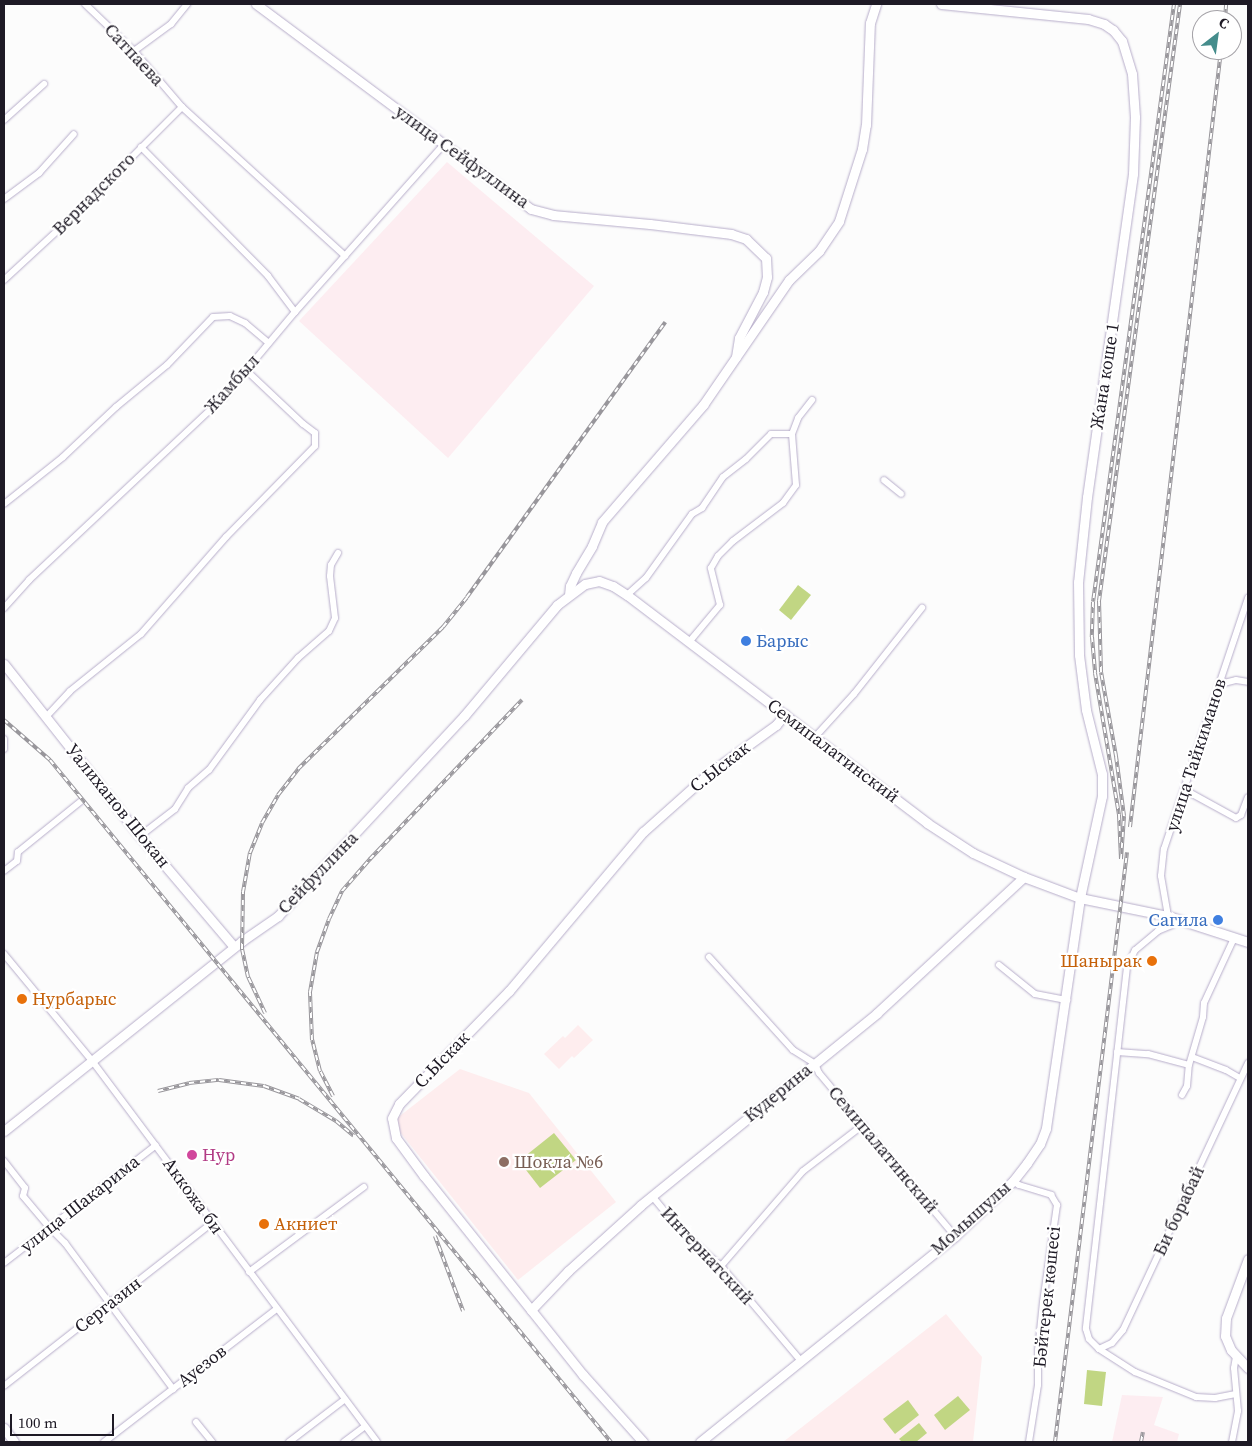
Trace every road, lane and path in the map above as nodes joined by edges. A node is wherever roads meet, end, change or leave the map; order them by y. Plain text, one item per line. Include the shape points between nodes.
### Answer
1 (85, 4) edge
2 (187, 4) edge
3 (256, 4) edge
4 (876, 4) edge
5 (941, 4) edge
6 (134, 51) junction
7 (44, 84) dead end
8 (182, 107) junction
9 (4, 120) edge
10 (74, 134) dead end
11 (444, 144) junction
12 (141, 147) junction
13 (4, 199) edge
14 (345, 256) junction
15 (4, 280) edge
16 (295, 312) junction
17 (269, 343) junction
18 (736, 356) junction
19 (247, 371) junction
20 (812, 400) dead end
21 (792, 434) junction
22 (884, 480) dead end
23 (901, 494) dead end
24 (4, 504) edge
25 (338, 553) dead end
26 (599, 581) joint
27 (569, 594) junction
28 (627, 595) junction
29 (1248, 598) edge
30 (1248, 607) edge
31 (4, 608) edge
32 (922, 608) dead end
33 (1242, 614) junction
34 (690, 641) junction
35 (4, 664) edge
36 (1248, 682) edge
37 (1220, 684) junction
38 (786, 714) junction
39 (46, 716) junction
40 (815, 737) junction
41 (4, 739) edge
42 (4, 749) edge
43 (1185, 790) junction
44 (1248, 797) edge
45 (80, 802) dead end
46 (140, 836) junction
47 (4, 871) edge
48 (1024, 877) junction
49 (1080, 898) junction
50 (1168, 916) junction
51 (1178, 919) junction
52 (1234, 938) junction
53 (1248, 941) edge
54 (234, 947) junction
55 (4, 954) edge
56 (709, 957) dead end
57 (998, 964) dead end
58 (1067, 1000) junction
59 (1117, 1052) junction
60 (1192, 1057) junction
61 (93, 1062) junction
62 (1248, 1063) edge
63 (815, 1064) junction
64 (1189, 1065) junction
65 (1240, 1078) junction
66 (1182, 1095) dead end
67 (863, 1125) junction
68 (4, 1131) edge
69 (156, 1145) junction
70 (4, 1161) edge
71 (1013, 1181) junction
72 (364, 1187) dead end
73 (652, 1196) junction
74 (212, 1223) junction
75 (48, 1228) junction
76 (955, 1236) junction
77 (1248, 1262) edge
78 (4, 1263) edge
79 (721, 1266) junction
80 (249, 1272) junction
81 (110, 1303) junction
82 (277, 1308) junction
83 (531, 1310) junction
84 (1099, 1348) junction
85 (1236, 1357) junction
86 (800, 1361) junction
87 (1248, 1368) edge
88 (4, 1386) edge
89 (173, 1389) junction
90 (1236, 1394) junction
91 (344, 1400) junction
92 (196, 1422) dead end
93 (364, 1426) junction
94 (4, 1428) edge
95 (14, 1442) edge
96 (104, 1442) edge
97 (212, 1442) edge
98 (289, 1442) edge
99 (344, 1442) edge
100 (377, 1442) edge
101 (642, 1442) edge
102 (700, 1442) edge
103 (1030, 1442) edge
104 (1232, 1442) edge

1 - 6 street, Сатпаева
2 - 6 street via 171,24
3 - 11 street, улица Сейфуллина
4 - 18 street, улица Сейфуллина via 870,23 866,125 839,222 819,251 789,280
5 - 49 street, Жана коше 1 via 1088,19 1104,24 1122,40 1132,74 1135,117 1133,174 1078,582 1080,664 1086,710 1102,774 1102,796
6 - 8 street, Сатпаева
7 - 9 street
8 - 12 street, Вернадского
8 - 14 street, Сатпаева
10 - 13 street via 39,173
11 - 14 street, Жамбыл
11 - 18 street, улица Сейфуллина via 531,209 553,216 731,234 746,240 766,258 767,277 763,292 739,338
12 - 15 street, Вернадского
12 - 16 street via 268,276
14 - 16 street, Жамбыл
16 - 17 street, Жамбыл
17 - 19 street, Жамбыл
17 - 24 street via 245,323 230,316 213,317 167,365 63,457
18 - 27 street, улица Сейфуллина via 703,404 602,522
19 - 31 street, Жамбыл via 29,580
19 - 39 street via 315,433 315,446 226,537 141,634 70,691
20 - 21 street via 798,418
21 - 28 street via 772,434 723,477 646,578
21 - 34 street via 796,484 783,503 718,556 711,568 720,605
22 - 23 street
25 - 46 street via 331,565 335,618 329,631 298,658 260,700 209,770 188,788 175,810
26 - 27 street, Сейфуллина
26 - 28 street, Семипалатинский
27 - 54 street, Сейфуллина via 500,670 464,716 315,878 278,916
28 - 34 street, Семипалатинский
29 - 33 street, улица Тайкиманов
30 - 33 street
32 - 40 street via 854,694
33 - 37 street, улица Тайкиманов
34 - 38 street, Семипалатинский
35 - 39 street, Уалиханов Шокан
36 - 37 street via 1236,680
37 - 43 street, улица Тайкиманов
38 - 40 street, Семипалатинский
38 - 83 street, С.Ыскак via 776,725 708,774 642,832 509,991 394,1110 392,1123 396,1138
39 - 46 street, Уалиханов Шокан
40 - 48 street, Семипалатинский via 928,823 973,853
41 - 42 street
43 - 44 street via 1236,818 1241,815
43 - 50 street, улица Тайкиманов via 1164,849 1161,876
45 - 47 street via 18,852 17,860
46 - 54 street, Уалиханов Шокан
48 - 49 street, Семипалатинский
48 - 63 street, Кудерина via 877,1013
49 - 50 street, Семипалатинский
49 - 58 street, Момышулы
50 - 51 street, Семипалатинский
51 - 52 street, Семипалатинский
51 - 59 street via 1136,950 1127,967
52 - 53 street, Семипалатинский
52 - 60 street via 1204,1003
54 - 61 street, Сейфуллина
55 - 61 street, Аккожа би
56 - 63 street, Семипалатинский via 793,1050
57 - 58 street via 1035,994
58 - 71 street, Момышулы via 1046,1128 1040,1144
59 - 64 street via 1148,1054
59 - 84 street via 1086,1329 1089,1339
60 - 64 street
60 - 65 street
61 - 68 street, Сейфуллина
61 - 69 street, Аккожа би
62 - 65 street, Би борабай
63 - 67 street, Семипалатинский
63 - 73 street, Кудерина
64 - 66 street via 1187,1086
65 - 84 street, Би борабай via 1124,1330 1112,1343
67 - 76 street, Семипалатинский
67 - 79 street via 803,1171
69 - 74 street, Аккожа би
69 - 75 street, улица Шакарима
70 - 75 street via 25,1188 23,1196
71 - 76 street, Момышулы
71 - 103 street, Бәйтерек көшесі via 1051,1195 1057,1205 1042,1312 1038,1385
72 - 80 street
73 - 79 street, Интернатский via 681,1231
73 - 83 street, Кудерина via 568,1271
74 - 80 street, Аккожа би
74 - 81 street, Сергазин
75 - 78 street, улица Шакарима
75 - 81 street via 65,1243
76 - 86 street, Момышулы
77 - 85 street via 1226,1318 1225,1336
79 - 86 street, Интернатский
80 - 82 street, Аккожа би
81 - 88 street, Сергазин
81 - 89 street
82 - 89 street, Ауезов
82 - 91 street, Аккожа би
83 - 101 street, С.Ыскак
84 - 90 street via 1136,1372 1196,1397
85 - 87 street
85 - 90 street
86 - 102 street, Момышулы
89 - 96 street, Ауезов
90 - 104 street via 1238,1411
91 - 93 street, Аккожа би
91 - 98 street
92 - 97 street
93 - 99 street
93 - 100 street, Аккожа би
94 - 95 street

